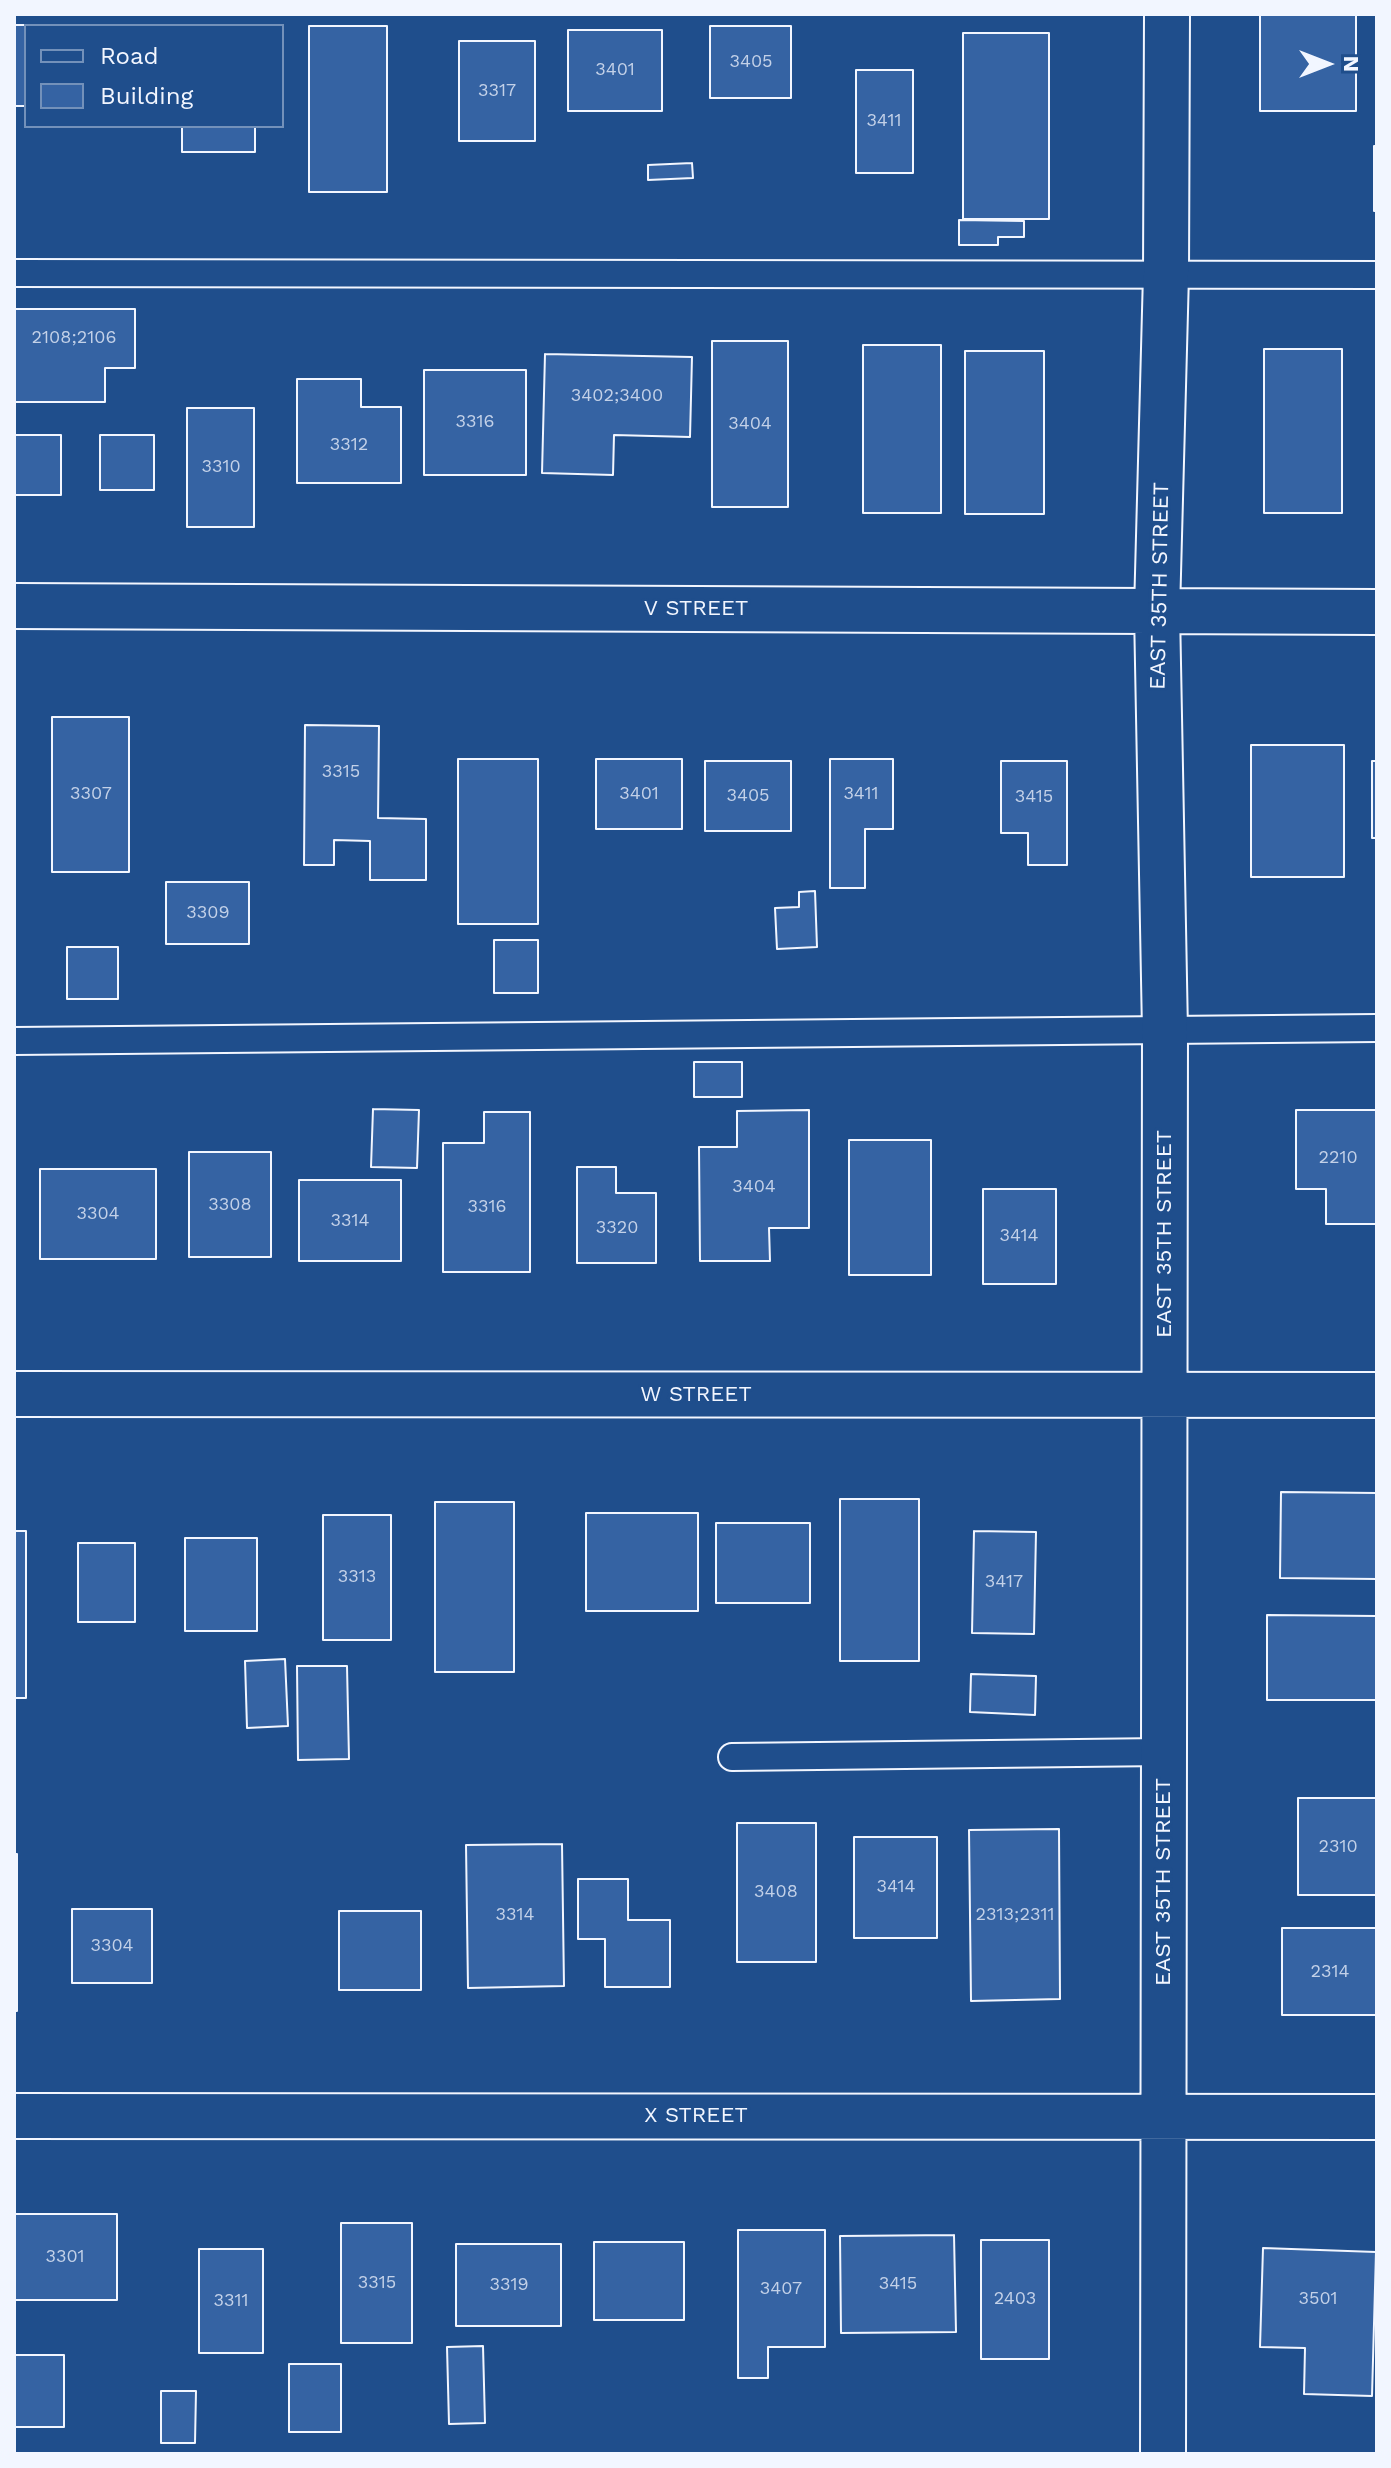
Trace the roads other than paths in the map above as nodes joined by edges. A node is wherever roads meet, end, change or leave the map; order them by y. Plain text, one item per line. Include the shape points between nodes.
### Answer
1 (1167, 14) edge
2 (14, 273) edge
3 (1166, 274) junction
4 (1377, 275) edge
5 (14, 606) edge
6 (1157, 611) junction
7 (1377, 612) edge
8 (1377, 1028) edge
9 (1165, 1031) junction
10 (14, 1041) edge
11 (14, 1394) edge
12 (1377, 1395) edge
13 (1165, 1396) junction
14 (1164, 1752) junction
15 (732, 1757) dead end
16 (14, 2116) edge
17 (1164, 2116) junction
18 (1377, 2117) edge
19 (1163, 2454) edge

1 - 3 street, EAST 35TH STREET
2 - 3 lane
3 - 4 lane
3 - 6 street, EAST 35TH STREET
5 - 6 street, V STREET
6 - 7 street, V STREET
6 - 9 street, EAST 35TH STREET
8 - 9 lane
9 - 10 lane
9 - 13 street, EAST 35TH STREET
11 - 13 street, W STREET
12 - 13 street, W STREET
13 - 14 street, EAST 35TH STREET
14 - 15 lane
14 - 17 street, EAST 35TH STREET
16 - 17 street, X STREET
17 - 18 street, X STREET
17 - 19 street, EAST 35TH STREET

